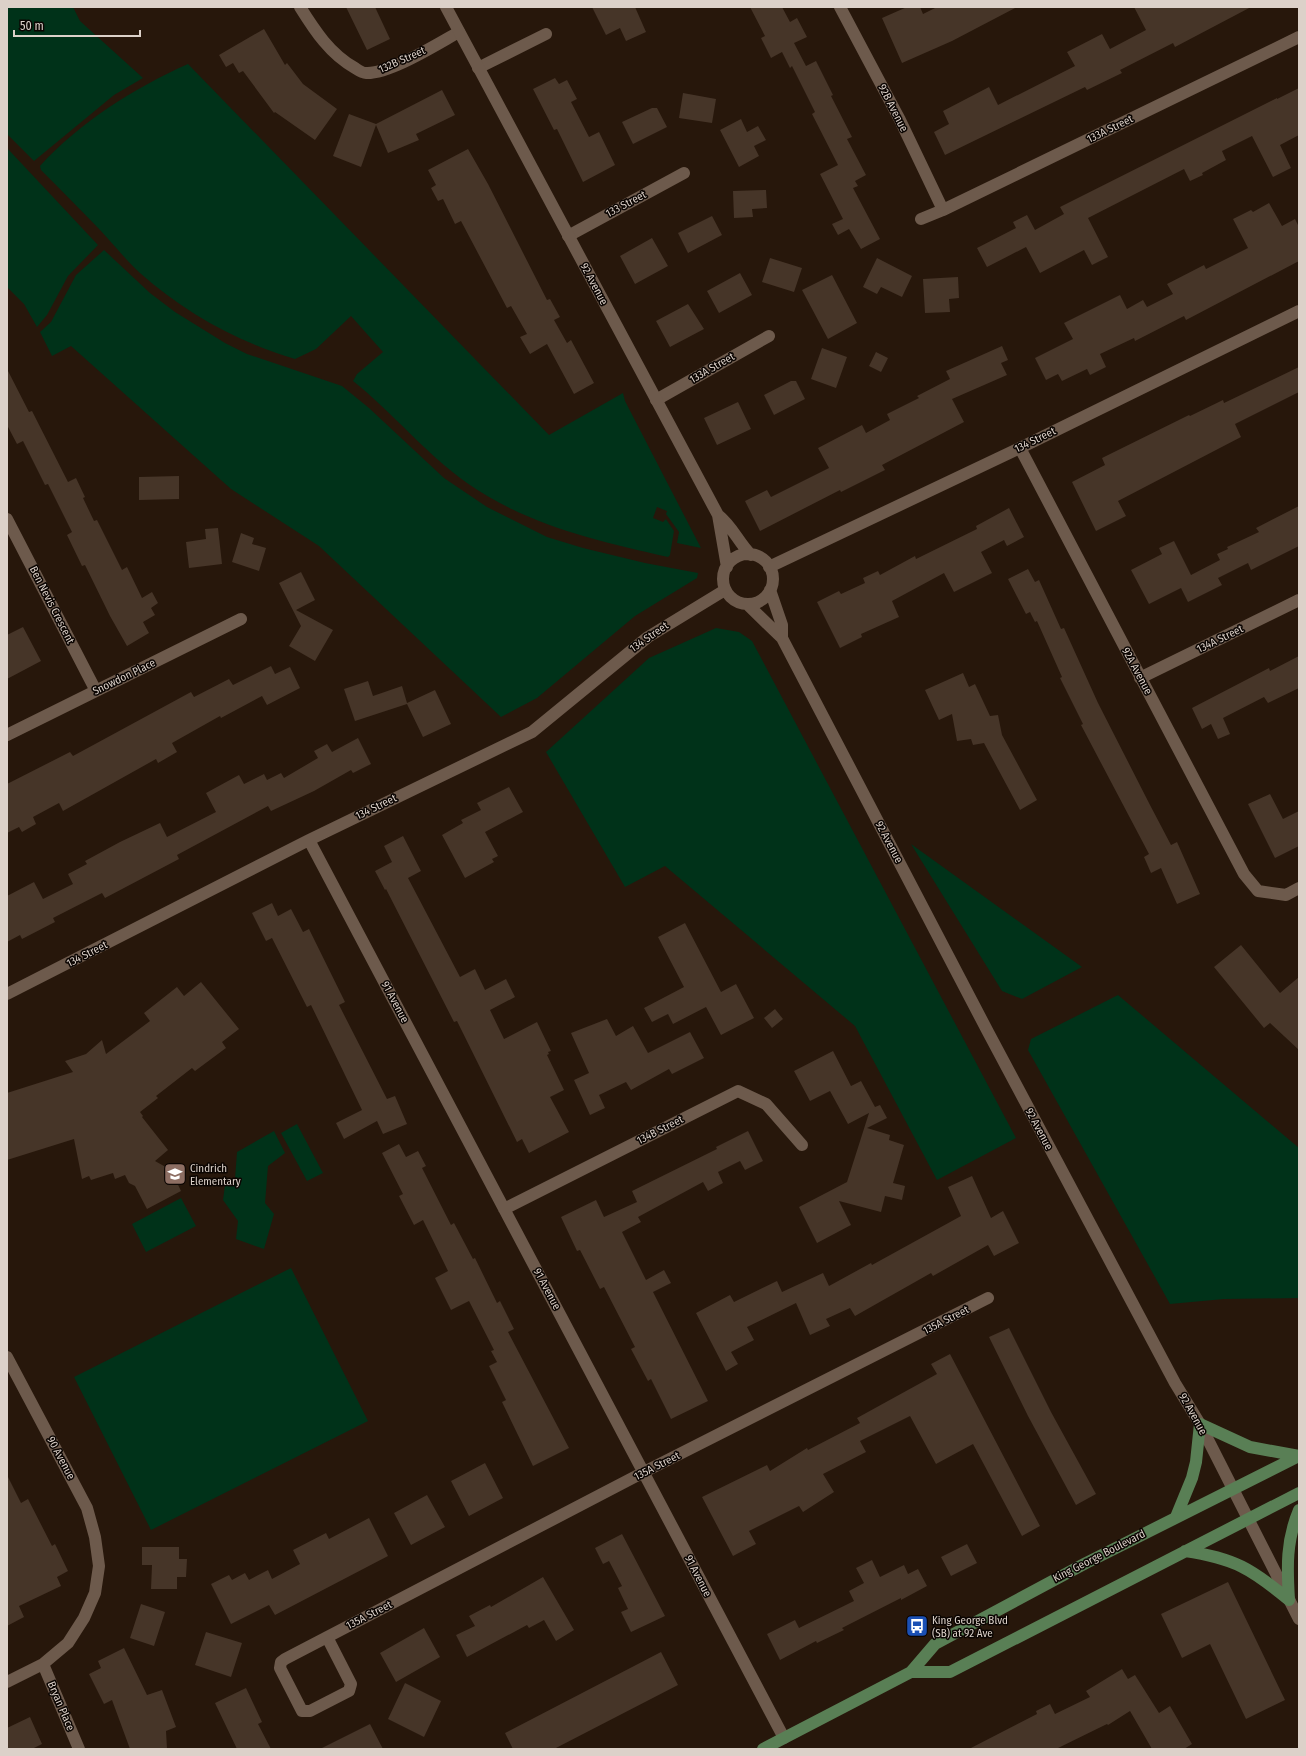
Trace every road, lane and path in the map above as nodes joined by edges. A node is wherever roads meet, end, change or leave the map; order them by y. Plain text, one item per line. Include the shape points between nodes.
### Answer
1 (300, 7) edge
2 (446, 7) edge
3 (840, 7) edge
4 (459, 32) junction
5 (546, 34) dead end
6 (1299, 37) edge
7 (478, 68) junction
8 (684, 173) dead end
9 (943, 210) junction
10 (921, 219) dead end
11 (568, 236) junction
12 (1299, 311) edge
13 (769, 336) dead end
14 (656, 400) junction
15 (1020, 448) junction
16 (718, 515) junction
17 (7, 519) edge
18 (751, 555) junction
19 (769, 566) junction
20 (727, 567) junction
21 (725, 590) junction
22 (770, 590) junction
23 (1299, 600) edge
24 (747, 604) junction
25 (241, 619) dead end
26 (782, 638) junction
27 (1140, 678) junction
28 (96, 691) junction
29 (7, 736) edge
30 (309, 840) junction
31 (1299, 888) edge
32 (7, 994) edge
33 (802, 1145) dead end
34 (504, 1208) junction
35 (988, 1298) dead end
36 (7, 1356) edge
37 (1200, 1424) junction
38 (1299, 1456) edge
39 (644, 1472) junction
40 (1233, 1490) junction
41 (1299, 1492) edge
42 (1299, 1510) edge
43 (1176, 1517) junction
44 (1247, 1520) junction
45 (1185, 1551) junction
46 (1289, 1600) junction
47 (1299, 1619) edge
48 (327, 1637) junction
49 (43, 1664) junction
50 (911, 1672) junction
51 (7, 1682) edge
52 (784, 1738) junction
53 (79, 1749) edge
54 (763, 1749) edge

1 - 4 street, 132B Street via 316,33 342,61 365,74 402,62
2 - 4 street, 92 Avenue
3 - 9 street, 92B Avenue via 900,120
4 - 7 street, 92 Avenue
5 - 7 street
6 - 9 street, 133A Street
7 - 11 street, 92 Avenue
8 - 11 street, 133 Street
9 - 10 street, 133A Street
11 - 14 street, 92 Avenue
12 - 15 street, 134 Street
13 - 14 street, 133A Street
14 - 16 street, 92 Avenue
15 - 19 street, 134 Street
15 - 27 street, 92A Avenue
16 - 18 street via 729,524 742,546
16 - 20 street, 92 Avenue
17 - 28 street, Ben Nevis Crescent
18 - 19 street via 763,559
18 - 20 street via 736,557
19 - 22 street via 773,576
20 - 21 street via 723,581
21 - 24 street via 731,598
21 - 30 street, 134 Street via 648,637 532,732
22 - 24 street via 760,601
22 - 26 street via 782,625
23 - 27 street, 134A Street
24 - 26 street
25 - 28 street, Snowdon Place
26 - 37 street, 92 Avenue via 988,1032 1175,1383
27 - 31 street, 92A Avenue via 1244,874 1258,891 1286,894
28 - 29 street, Snowdon Place
30 - 32 street, 134 Street
30 - 34 street, 91 Avenue
33 - 34 street, 134B Street via 766,1104 738,1091
34 - 39 street, 91 Avenue
35 - 39 street, 135A Street
36 - 49 street, 90 Avenue via 87,1508 99,1566 95,1593 84,1618 68,1643
37 - 38 main road via 1250,1447
37 - 40 street, 92 Avenue
37 - 43 main road via 1193,1473
38 - 40 main road, King George Boulevard
39 - 48 street, 135A Street
39 - 52 street, 91 Avenue
40 - 43 main road, King George Boulevard
40 - 44 street, 92 Avenue
41 - 44 main road, King George Boulevard
42 - 46 main road via 1289,1539
43 - 50 main road, King George Boulevard via 935,1644
44 - 45 main road, King George Boulevard
44 - 46 street, 92 Avenue
45 - 46 main road via 1218,1558 1250,1569
45 - 50 main road, King George Boulevard via 950,1672
46 - 47 street, 92 Avenue
48 - 48 street, 135A Street via 351,1687 310,1711 302,1711 280,1668 281,1662
49 - 51 street
49 - 53 street, Bryan Place
50 - 52 main road, King George Boulevard
52 - 54 main road, King George Boulevard

